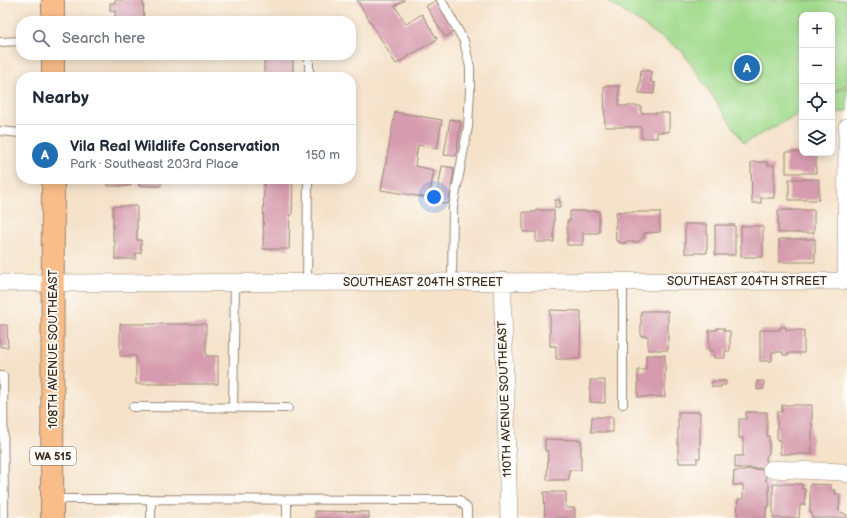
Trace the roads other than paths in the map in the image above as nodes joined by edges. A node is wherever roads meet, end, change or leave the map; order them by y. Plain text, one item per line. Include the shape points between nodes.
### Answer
1 (53, 0) edge
2 (441, 0) edge
3 (53, 16) edge
4 (16, 41) edge
5 (0, 42) edge
6 (53, 60) edge
7 (309, 60) edge
8 (53, 72) edge
9 (309, 72) edge
10 (835, 127) edge
11 (847, 127) edge
12 (0, 132) edge
13 (16, 133) edge
14 (53, 184) edge
15 (308, 184) edge
16 (502, 281) junction
17 (623, 281) junction
18 (846, 281) edge
19 (307, 282) junction
20 (452, 282) junction
21 (0, 283) edge
22 (53, 283) junction
23 (235, 283) junction
24 (0, 376) edge
25 (623, 404) dead end
26 (133, 407) dead end
27 (233, 408) junction
28 (288, 408) dead end
29 (771, 469) dead end
30 (847, 474) edge
31 (151, 499) junction
32 (287, 500) junction
33 (52, 508) edge
34 (4, 518) edge
35 (151, 518) edge
36 (287, 518) edge
37 (467, 518) edge
38 (509, 518) edge

1 - 3 main road
2 - 20 lane via 464,41 470,67 468,127 453,207
4 - 5 lane
6 - 8 main road
7 - 9 lane
10 - 11 street
11 - 18 street
12 - 13 lane
14 - 22 main road, 108TH AVENUE SOUTHEAST / WA 515
15 - 19 lane
16 - 17 street, SOUTHEAST 204TH STREET
16 - 20 street, SOUTHEAST 204TH STREET
16 - 38 street, 110TH AVENUE SOUTHEAST
17 - 18 street, SOUTHEAST 204TH STREET
17 - 25 lane
19 - 20 street, SOUTHEAST 204TH STREET
19 - 23 street, SOUTHEAST 204TH STREET
21 - 22 street, SOUTHEAST 204TH STREET
22 - 23 street, SOUTHEAST 204TH STREET
22 - 33 main road, 108TH AVENUE SOUTHEAST / WA 515
23 - 27 lane
24 - 34 lane via 3,376
26 - 27 lane
27 - 28 lane
29 - 30 street
31 - 32 lane
31 - 33 lane
31 - 35 lane
32 - 36 lane
32 - 37 lane via 459,500 467,508

